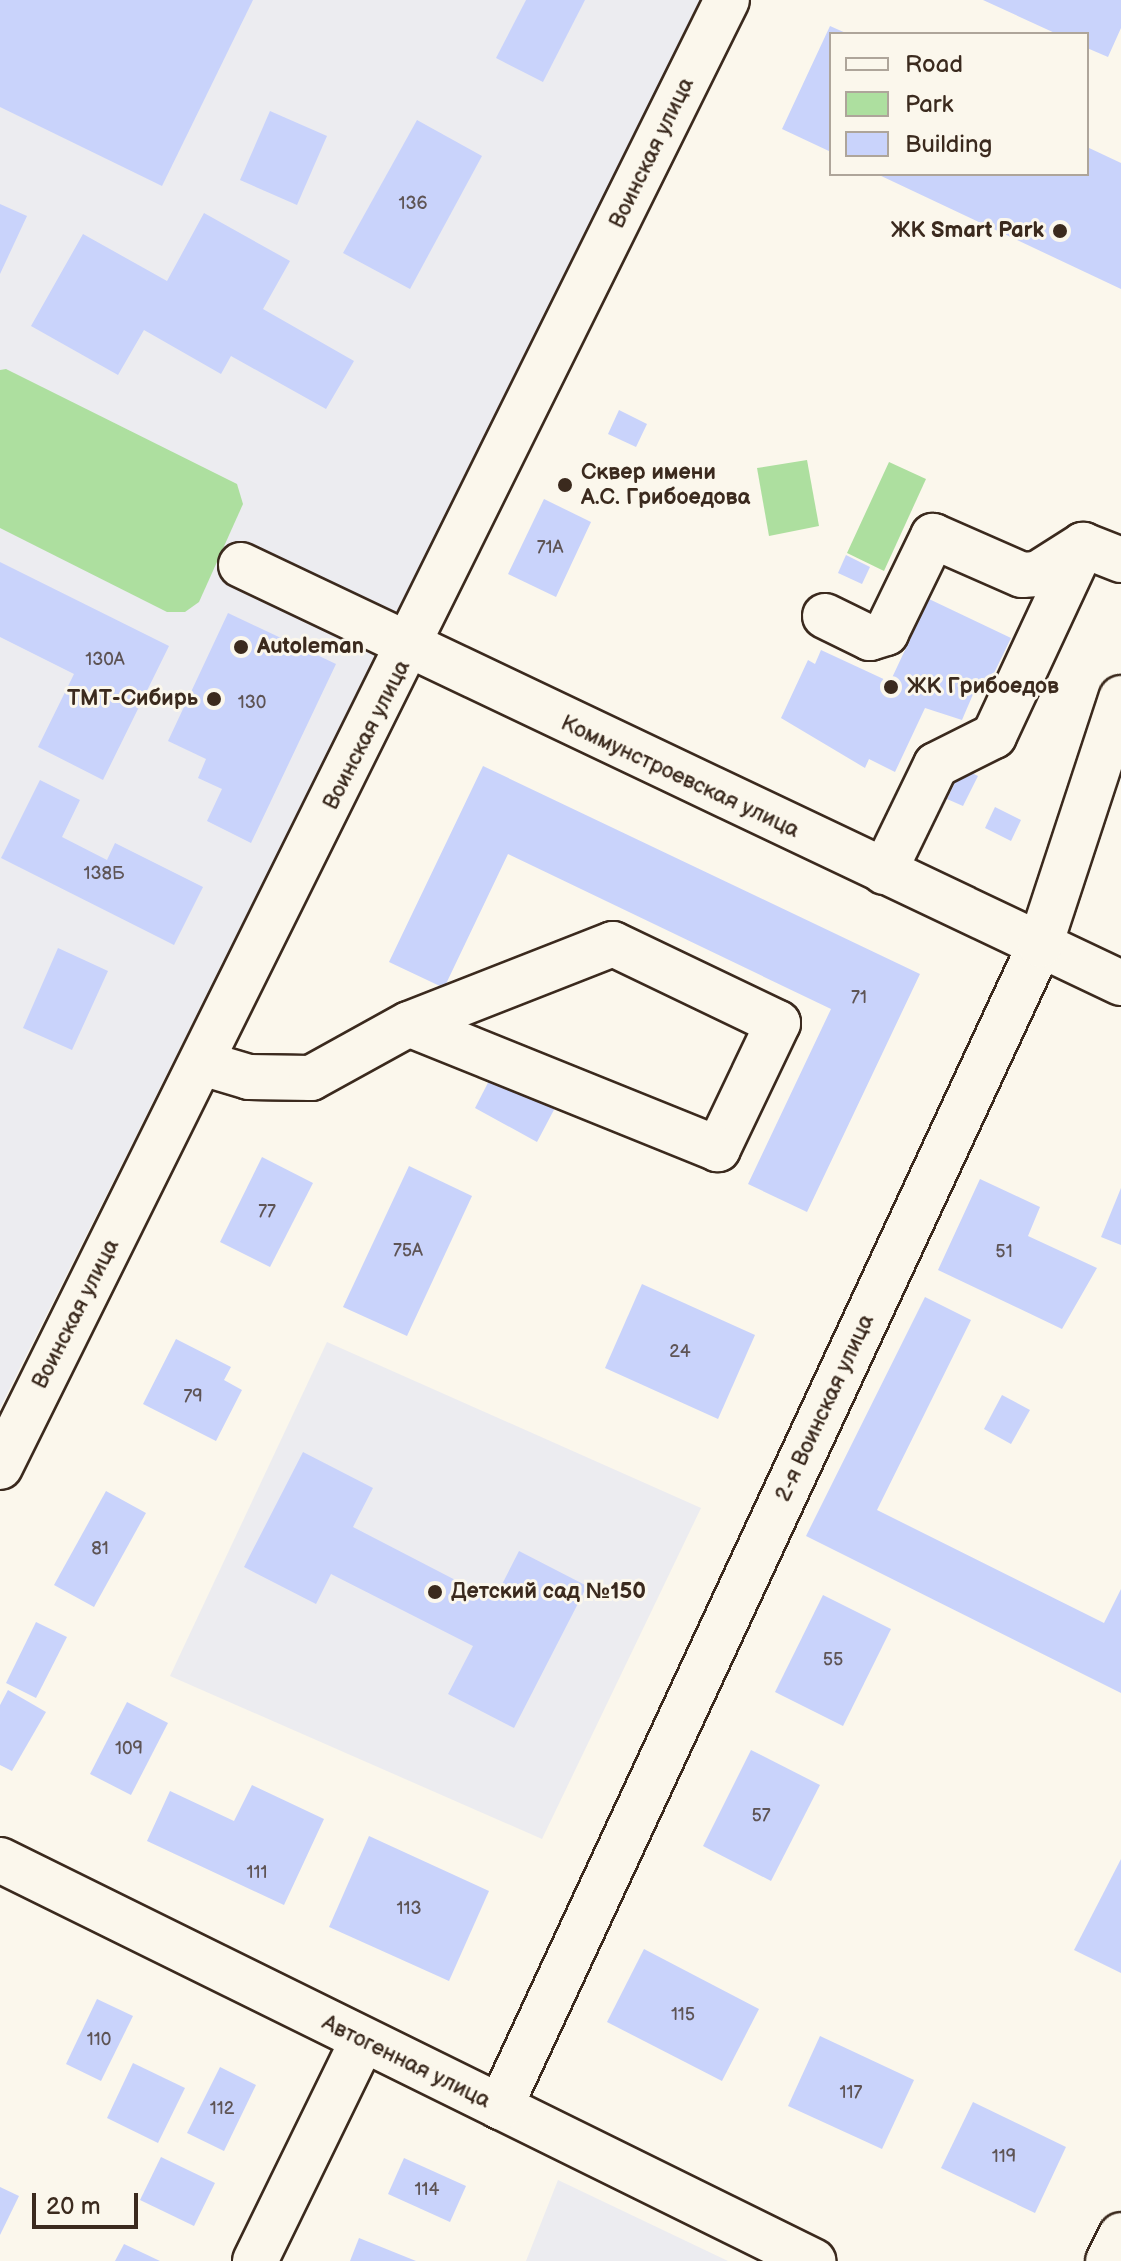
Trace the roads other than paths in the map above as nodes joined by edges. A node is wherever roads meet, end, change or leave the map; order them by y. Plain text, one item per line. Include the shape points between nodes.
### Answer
1 (727, 0) edge
2 (1102, 552) edge
3 (241, 565) dead end
4 (825, 616) dead end
5 (410, 650) junction
6 (1121, 698) edge
7 (884, 872) junction
8 (1040, 945) junction
9 (1121, 983) edge
10 (409, 1024) junction
11 (202, 1063) junction
12 (0, 1467) edge
13 (0, 1860) edge
14 (362, 2042) junction
15 (500, 2107) junction
16 (1121, 2235) edge
17 (255, 2261) edge
18 (813, 2261) edge
19 (1108, 2261) edge

1 - 5 street, Воинская улица
2 - 4 street via 1029,576 933,536 886,633 870,638
2 - 7 street via 994,736 936,765
3 - 5 street, Коммунстроевская улица
5 - 7 street, Коммунстроевская улица
5 - 11 street, Воинская улица
6 - 8 street, 2-я Воинская улица
7 - 8 street, Коммунстроевская улица
8 - 9 street, Коммунстроевская улица
8 - 15 street, 2-я Воинская улица
10 - 10 street via 613,944 778,1023 718,1149
10 - 11 street via 311,1078 249,1077
11 - 12 street, Воинская улица
13 - 14 street, Автогенная улица
14 - 15 street, Автогенная улица
14 - 17 street
15 - 18 street, Автогенная улица
16 - 19 street

